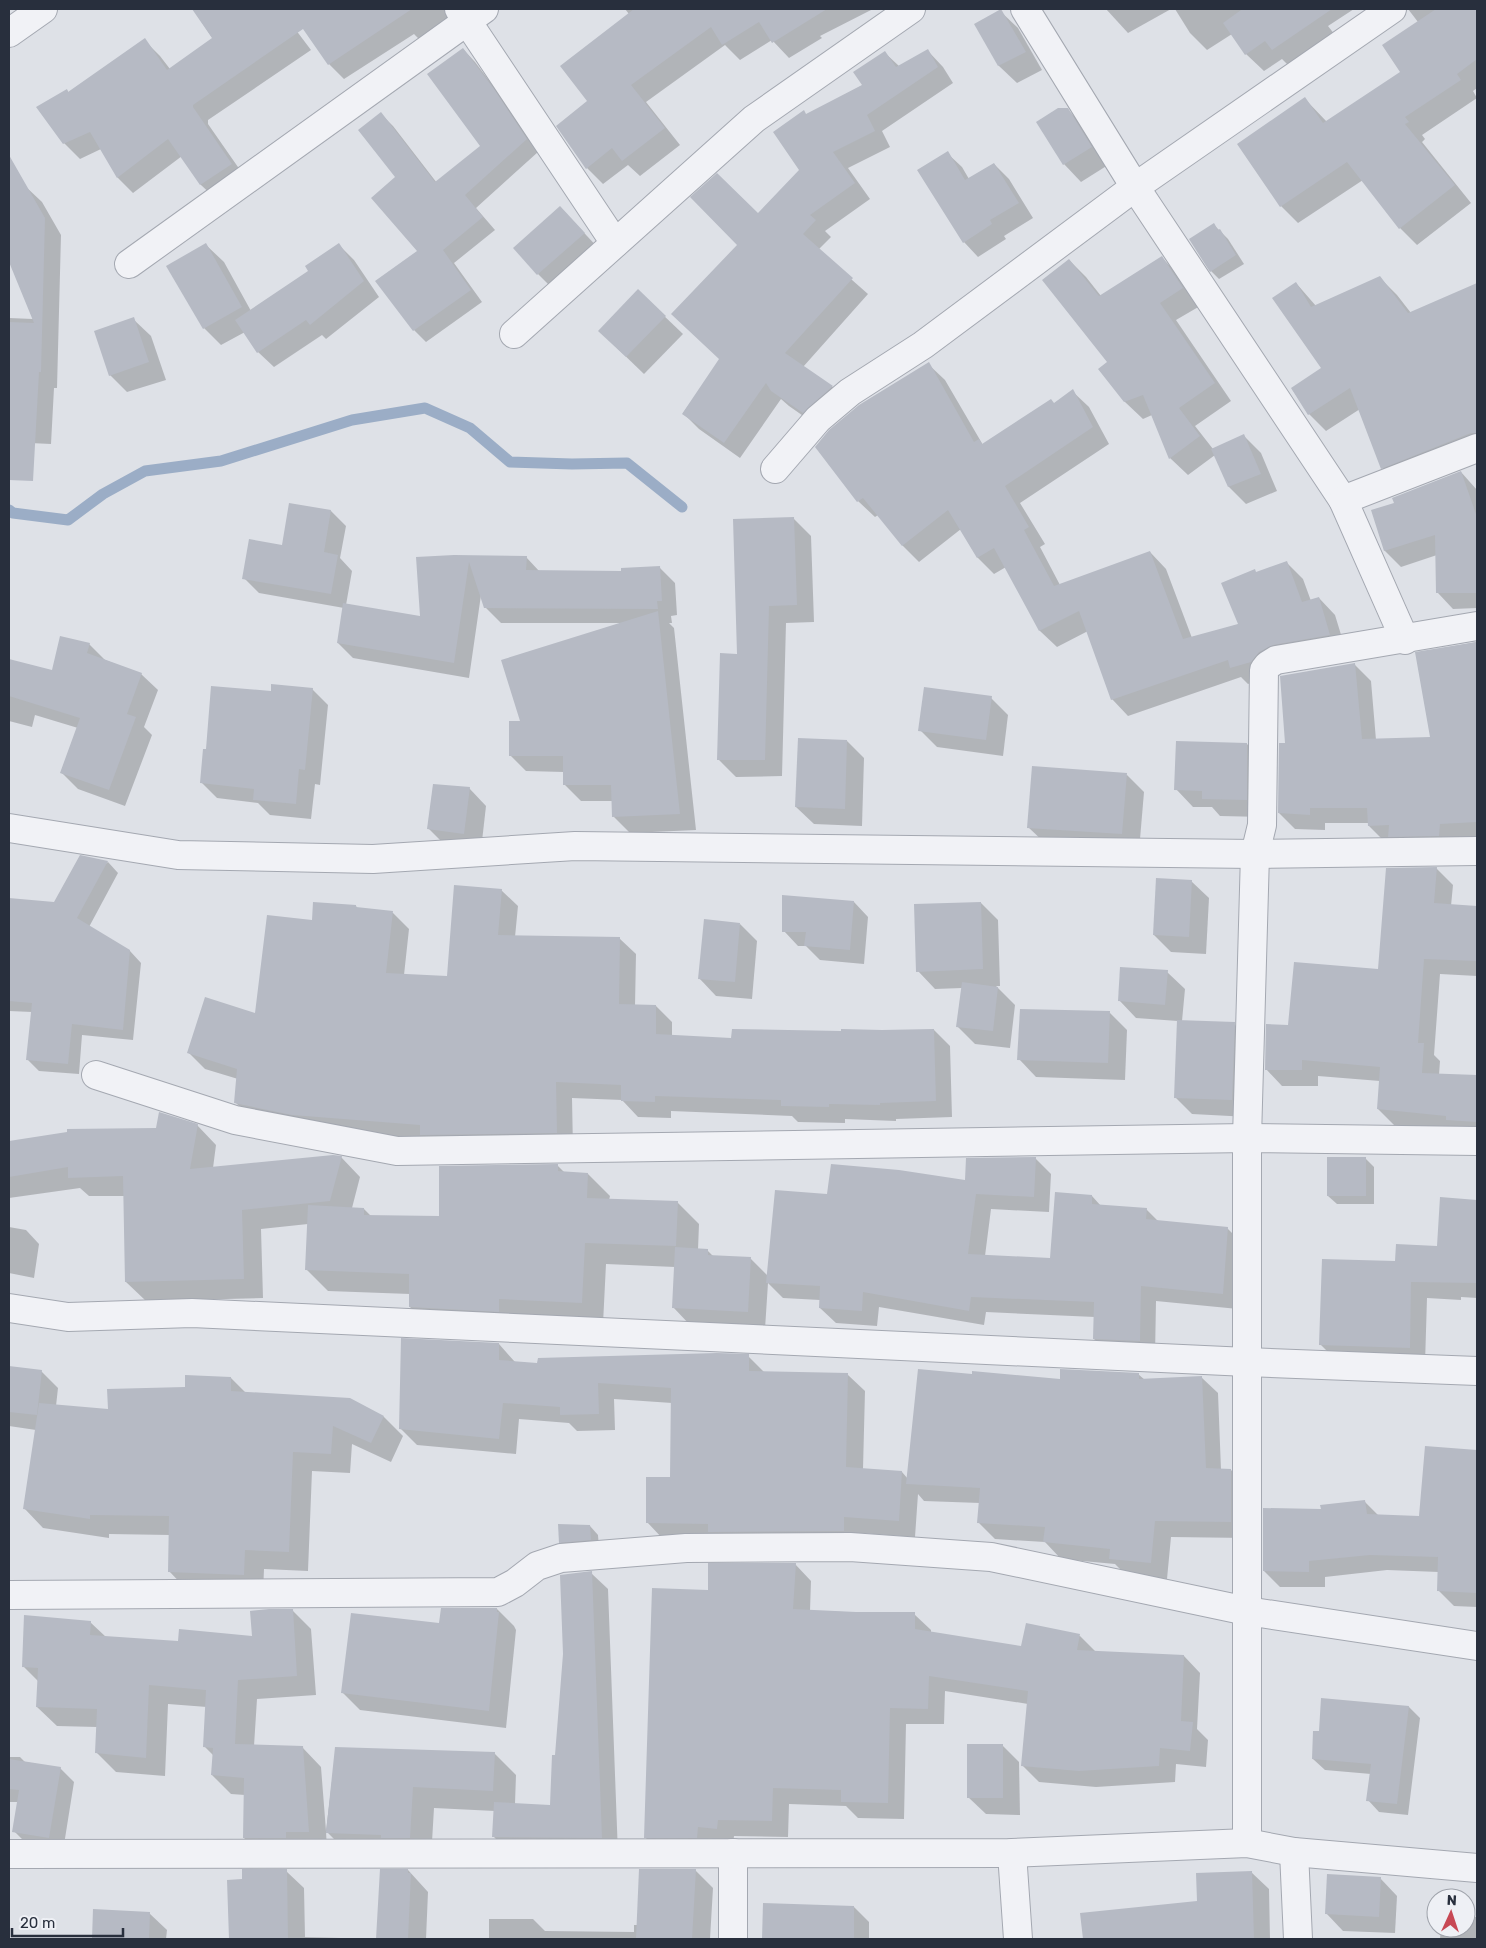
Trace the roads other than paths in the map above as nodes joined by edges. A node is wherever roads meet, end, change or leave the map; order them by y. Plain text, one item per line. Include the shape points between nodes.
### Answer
1 (43, 9) edge
2 (911, 9) edge
3 (1025, 9) edge
4 (1392, 9) edge
5 (470, 13) edge
6 (9, 33) edge
7 (1135, 187) junction
8 (615, 243) junction
9 (129, 264) dead end
10 (514, 334) dead end
11 (1477, 448) edge
12 (775, 469) dead end
13 (1343, 500) junction
14 (1477, 626) edge
15 (1405, 640) junction
16 (9, 828) edge
17 (1477, 851) edge
18 (1255, 854) junction
19 (96, 1075) dead end
20 (1247, 1138) junction
21 (1477, 1141) edge
22 (9, 1308) edge
23 (1247, 1362) junction
24 (1477, 1371) edge
25 (9, 1595) edge
26 (1247, 1611) junction
27 (1477, 1646) edge
28 (1247, 1843) junction
29 (1294, 1852) junction
30 (733, 1853) junction
31 (1012, 1853) junction
32 (9, 1854) edge
33 (1477, 1868) edge
34 (733, 1939) edge
35 (1018, 1939) edge
36 (1298, 1939) edge

1 - 6 street
2 - 8 street via 754,119
3 - 7 street
4 - 7 street
5 - 8 street
5 - 9 street
7 - 12 street via 923,345 850,392 818,419
7 - 13 street
8 - 10 street
11 - 13 street
13 - 15 street
14 - 15 street
15 - 18 street via 1276,660 1264,670 1262,824
16 - 18 street via 178,855 374,860 575,846
17 - 18 street
18 - 20 street
19 - 20 street via 235,1120 397,1151
20 - 21 street
20 - 23 street
22 - 23 street via 68,1317 202,1313
23 - 24 street
23 - 26 street
25 - 26 street via 498,1592 537,1566 561,1558 686,1548 850,1547 992,1557
26 - 27 street
26 - 28 street
28 - 29 street
28 - 31 street
29 - 33 street
29 - 36 street
30 - 31 street
30 - 32 street
30 - 34 street
31 - 35 street

